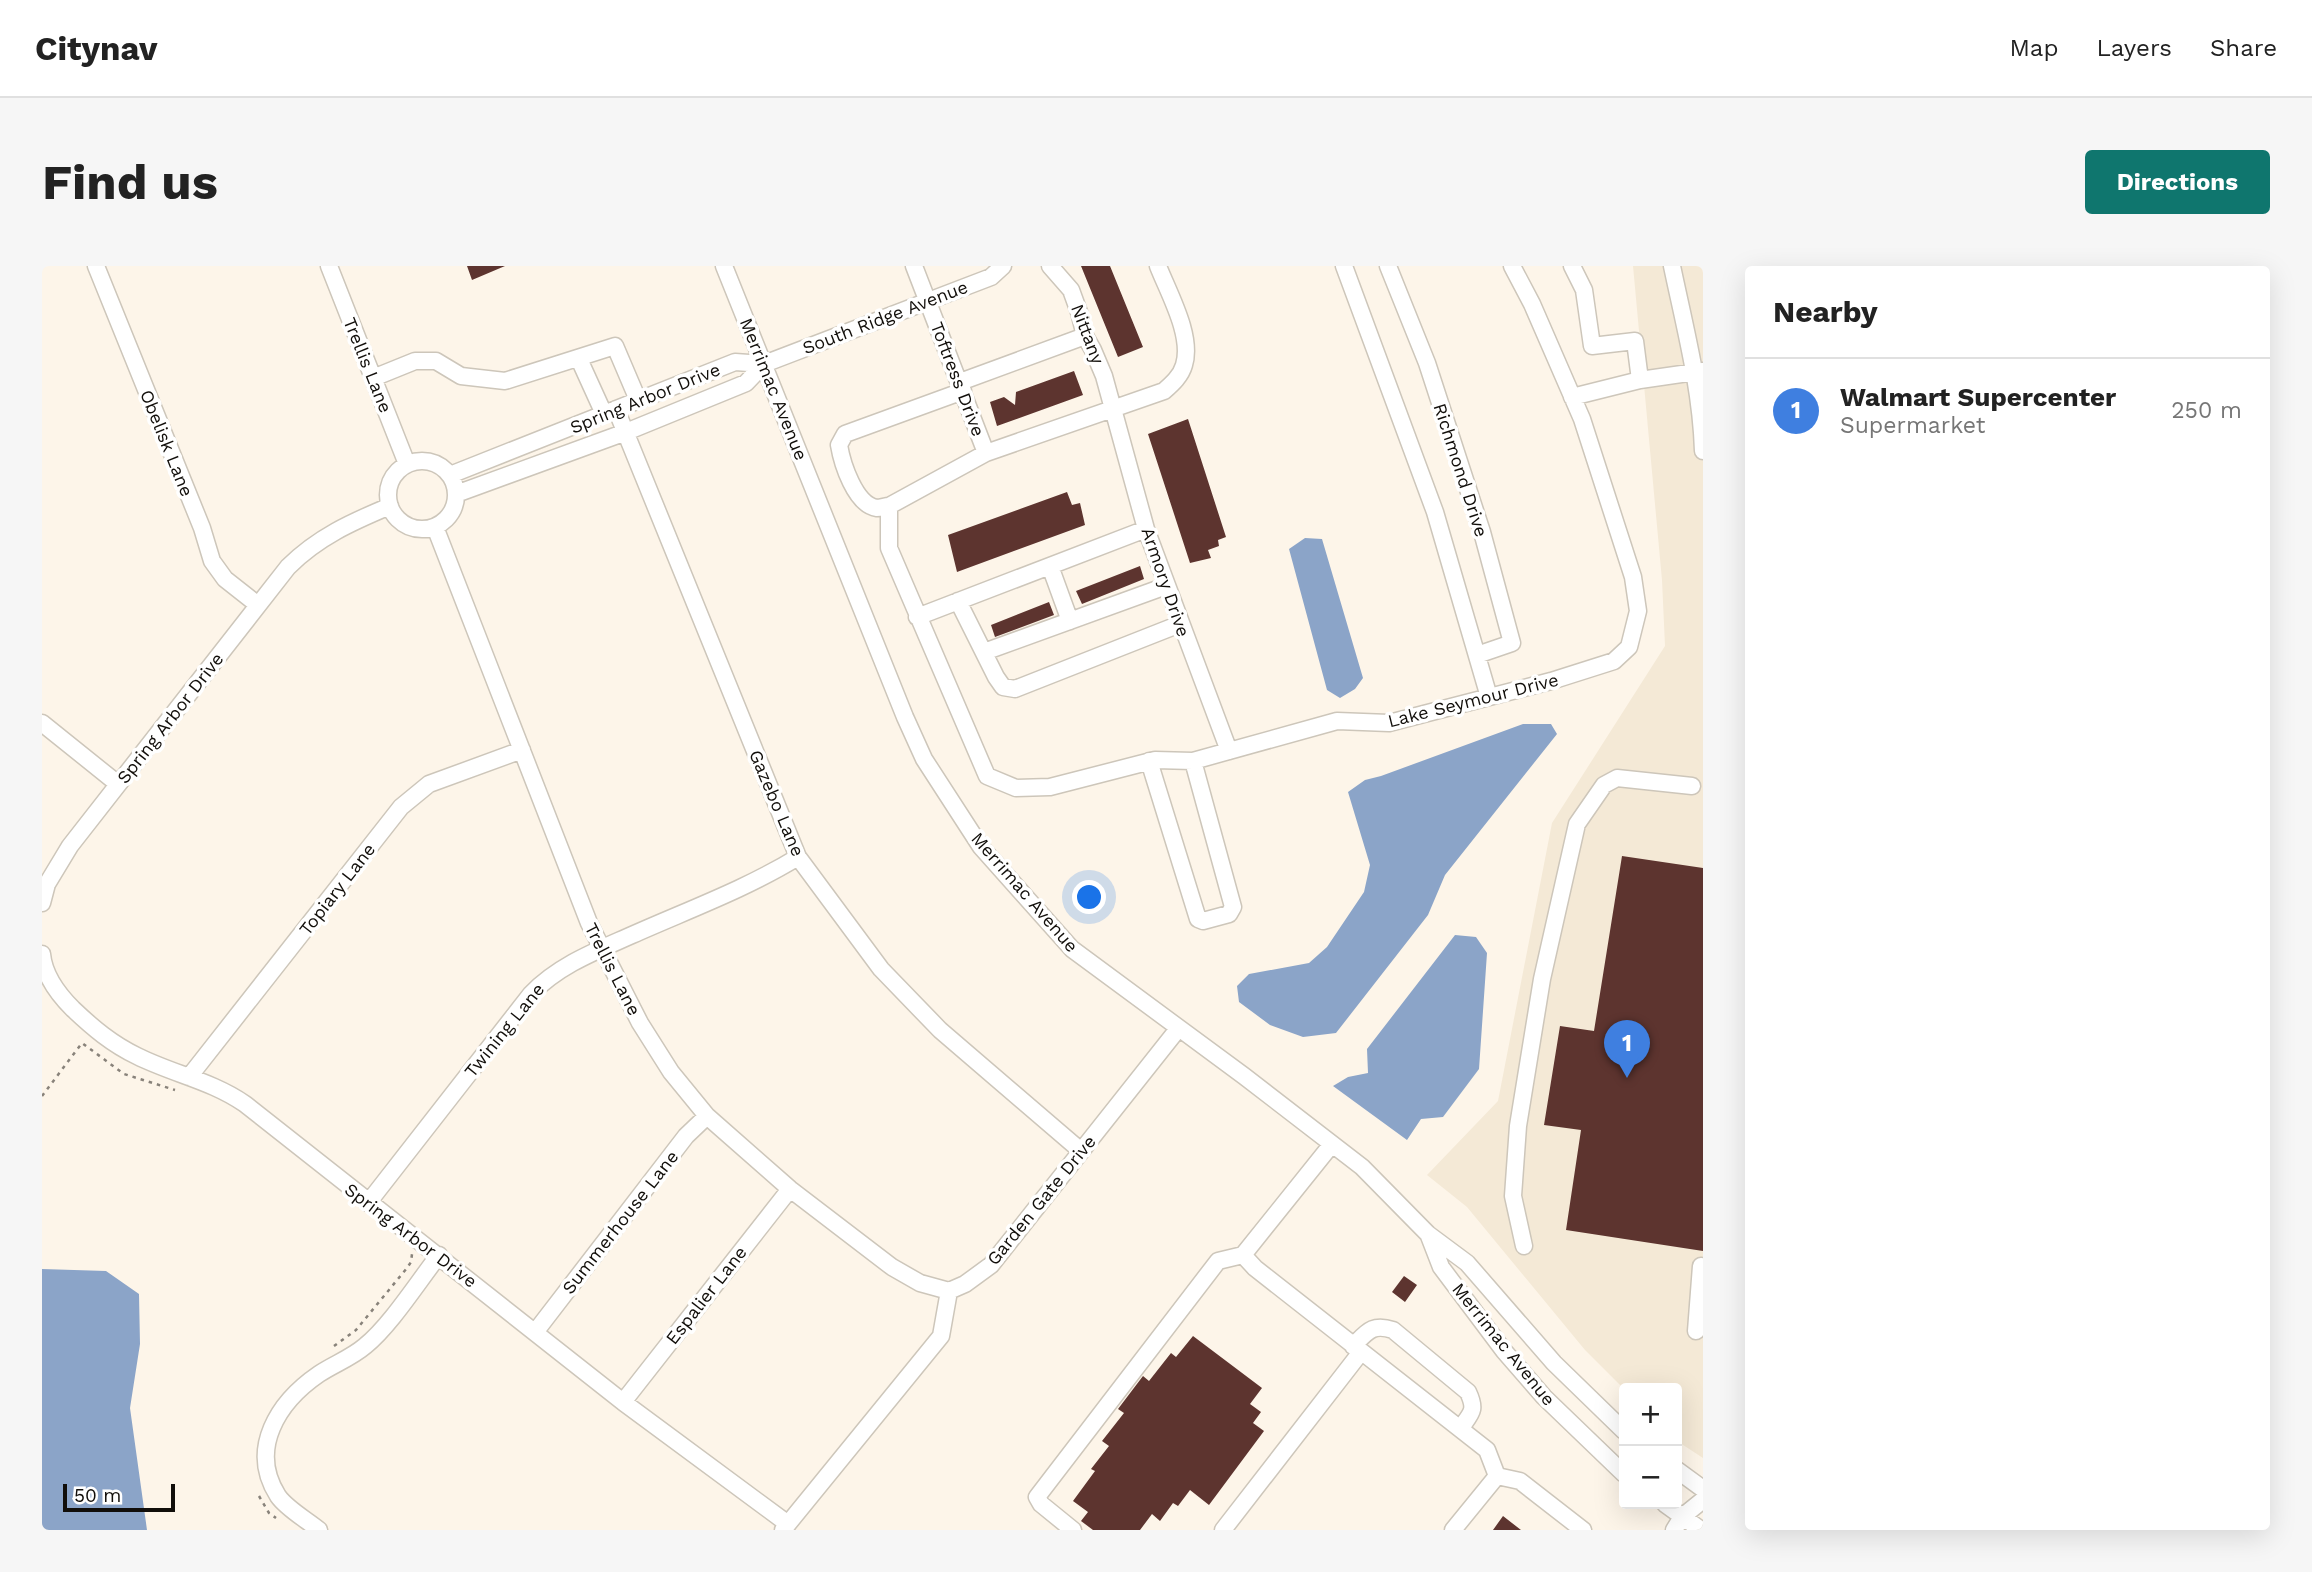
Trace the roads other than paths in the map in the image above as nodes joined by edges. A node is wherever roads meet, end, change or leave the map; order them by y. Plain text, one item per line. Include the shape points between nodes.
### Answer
1 (96, 266) edge
2 (329, 266) edge
3 (724, 266) edge
4 (914, 266) edge
5 (1003, 266) edge
6 (1050, 266) edge
7 (1158, 266) edge
8 (1344, 266) edge
9 (1388, 266) edge
10 (1512, 266) edge
11 (1572, 266) edge
12 (1672, 266) edge
13 (929, 301) junction
14 (1085, 336) junction
15 (579, 359) junction
16 (764, 364) junction
17 (1699, 371) edge
18 (373, 378) junction
19 (1640, 380) junction
20 (961, 387) junction
21 (1572, 397) junction
22 (638, 400) junction
23 (1113, 409) junction
24 (610, 412) junction
25 (626, 432) junction
26 (1703, 451) edge
27 (986, 453) junction
28 (407, 464) junction
29 (450, 475) junction
30 (456, 495) junction
31 (390, 506) junction
32 (889, 506) junction
33 (435, 527) junction
34 (1146, 529) junction
35 (1050, 566) junction
36 (1166, 586) junction
37 (958, 601) junction
38 (258, 605) junction
39 (917, 617) junction
40 (1070, 621) junction
41 (1180, 624) junction
42 (984, 652) junction
43 (1477, 655) junction
44 (1489, 697) junction
45 (42, 723) edge
46 (522, 750) junction
47 (1229, 751) junction
48 (1149, 761) junction
49 (1193, 761) junction
50 (118, 784) junction
51 (1692, 786) dead end
52 (798, 857) junction
53 (45, 882) edge
54 (42, 903) edge
55 (602, 948) junction
56 (42, 954) edge
57 (1178, 1028) junction
58 (189, 1077) junction
59 (707, 1116) junction
60 (1332, 1144) junction
61 (1081, 1151) junction
62 (790, 1189) junction
63 (368, 1203) junction
64 (1428, 1234) junction
65 (1524, 1246) dead end
66 (439, 1255) junction
67 (1243, 1255) junction
68 (1702, 1266) edge
69 (949, 1291) junction
70 (536, 1331) junction
71 (1696, 1331) dead end
72 (1357, 1349) junction
73 (623, 1402) junction
74 (1619, 1427) edge
75 (1460, 1429) junction
76 (1619, 1469) edge
77 (1682, 1474) edge
78 (1497, 1476) junction
79 (1703, 1489) edge
80 (1703, 1500) edge
81 (1678, 1523) edge
82 (785, 1527) edge
83 (1702, 1529) edge
84 (319, 1530) edge
85 (1073, 1530) edge
86 (1223, 1530) edge
87 (1453, 1530) edge
88 (1583, 1530) edge

1 - 38 street, Obelisk Lane via 212,561 225,579
2 - 18 street, Trellis Lane
3 - 16 street, Merrimac Avenue
4 - 13 street, Toftress Drive
5 - 13 street, South Ridge Avenue via 991,276
6 - 14 street, Nittany via 1071,290
7 - 23 street via 1185,337 1184,366 1164,391
8 - 43 street via 1435,512
9 - 43 street, Richmond Drive via 1431,376 1482,532 1512,643
10 - 21 street, Lake Seymour Drive
11 - 19 street via 1584,290 1592,346 1635,341
12 - 17 street
13 - 16 street, South Ridge Avenue
13 - 20 street, Toftress Drive
14 - 20 street
14 - 23 street, Nittany
15 - 18 street via 505,381 461,376 436,361 415,361
15 - 22 street via 615,346
15 - 24 street, Gazebo Lane
16 - 22 street, Spring Arbor Drive via 735,362
16 - 25 street, Spring Arbor Drive via 746,383
16 - 57 street, Merrimac Avenue via 924,759 981,847 1072,949
17 - 19 street
17 - 26 street
18 - 28 street, Trellis Lane
19 - 21 street
20 - 27 street, Toftress Drive
20 - 32 street via 845,434 839,445 853,488 877,508
21 - 44 street, Lake Seymour Drive via 1633,577 1638,611 1629,647 1614,661
22 - 24 street, Spring Arbor Drive
23 - 27 street
23 - 34 street, Armory Drive
24 - 25 street, Gazebo Lane
24 - 29 street, Spring Arbor Drive
25 - 30 street, Spring Arbor Drive
25 - 52 street, Gazebo Lane
27 - 32 street
28 - 29 street via 435,463
28 - 31 street via 389,487
29 - 30 street
30 - 33 street via 451,514
31 - 33 street via 403,524 424,530
31 - 38 street, Spring Arbor Drive via 343,526 306,549
32 - 39 street, Lake Seymour Drive via 889,548
33 - 46 street, Trellis Lane
34 - 35 street
34 - 36 street, Armory Drive
35 - 37 street
35 - 40 street
36 - 40 street
36 - 41 street, Armory Drive
37 - 39 street
37 - 42 street
38 - 50 street, Spring Arbor Drive
39 - 48 street, Lake Seymour Drive via 987,776 1016,788 1050,786
40 - 42 street
41 - 42 street via 1015,689 1003,687
41 - 47 street, Armory Drive
43 - 44 street
44 - 47 street, Lake Seymour Drive via 1389,723 1337,721
45 - 50 street
46 - 55 street, Trellis Lane
46 - 58 street, Topiary Lane via 429,784 407,801
47 - 49 street, Lake Seymour Drive
48 - 49 street, Lake Seymour Drive
48 - 49 street via 1198,919 1203,921 1229,915 1233,907
50 - 53 street, Spring Arbor Drive
51 - 65 street via 1617,778 1604,785 1577,824 1542,979 1518,1126 1513,1196
52 - 55 street, Twining Lane
52 - 61 street, Gazebo Lane via 881,969 940,1030
53 - 54 street, Spring Arbor Drive
55 - 59 street, Trellis Lane via 671,1073
55 - 63 street, Twining Lane via 547,977 531,994
56 - 58 street, Spring Arbor Drive via 58,994 100,1034 137,1056
57 - 60 street, Merrimac Avenue
57 - 61 street, Garden Gate Drive
58 - 63 street, Spring Arbor Drive via 245,1104
59 - 62 street, Trellis Lane
59 - 70 street, Summerhouse Lane via 686,1136
60 - 64 street, Merrimac Avenue via 1362,1167
60 - 67 street
61 - 69 street, Garden Gate Drive via 991,1265
62 - 69 street, Trellis Lane via 892,1267 920,1283
62 - 73 street, Espalier Lane
63 - 66 street, Spring Arbor Drive
64 - 74 street, Merrimac Avenue via 1466,1263 1554,1363
64 - 76 street, Merrimac Avenue via 1441,1266 1504,1351
66 - 70 street, Spring Arbor Drive
66 - 84 street via 365,1346 318,1375 277,1415 265,1457 268,1475 279,1499
67 - 72 street
67 - 85 street via 1218,1261 1037,1497
68 - 71 street
69 - 82 street via 941,1336
70 - 73 street, Spring Arbor Drive
72 - 75 street
72 - 75 street via 1370,1329 1393,1330 1468,1392 1473,1412
72 - 86 street
73 - 82 street, Spring Arbor Drive
75 - 78 street via 1487,1450
77 - 79 street
78 - 87 street
78 - 88 street via 1520,1481
80 - 81 street
81 - 83 street

